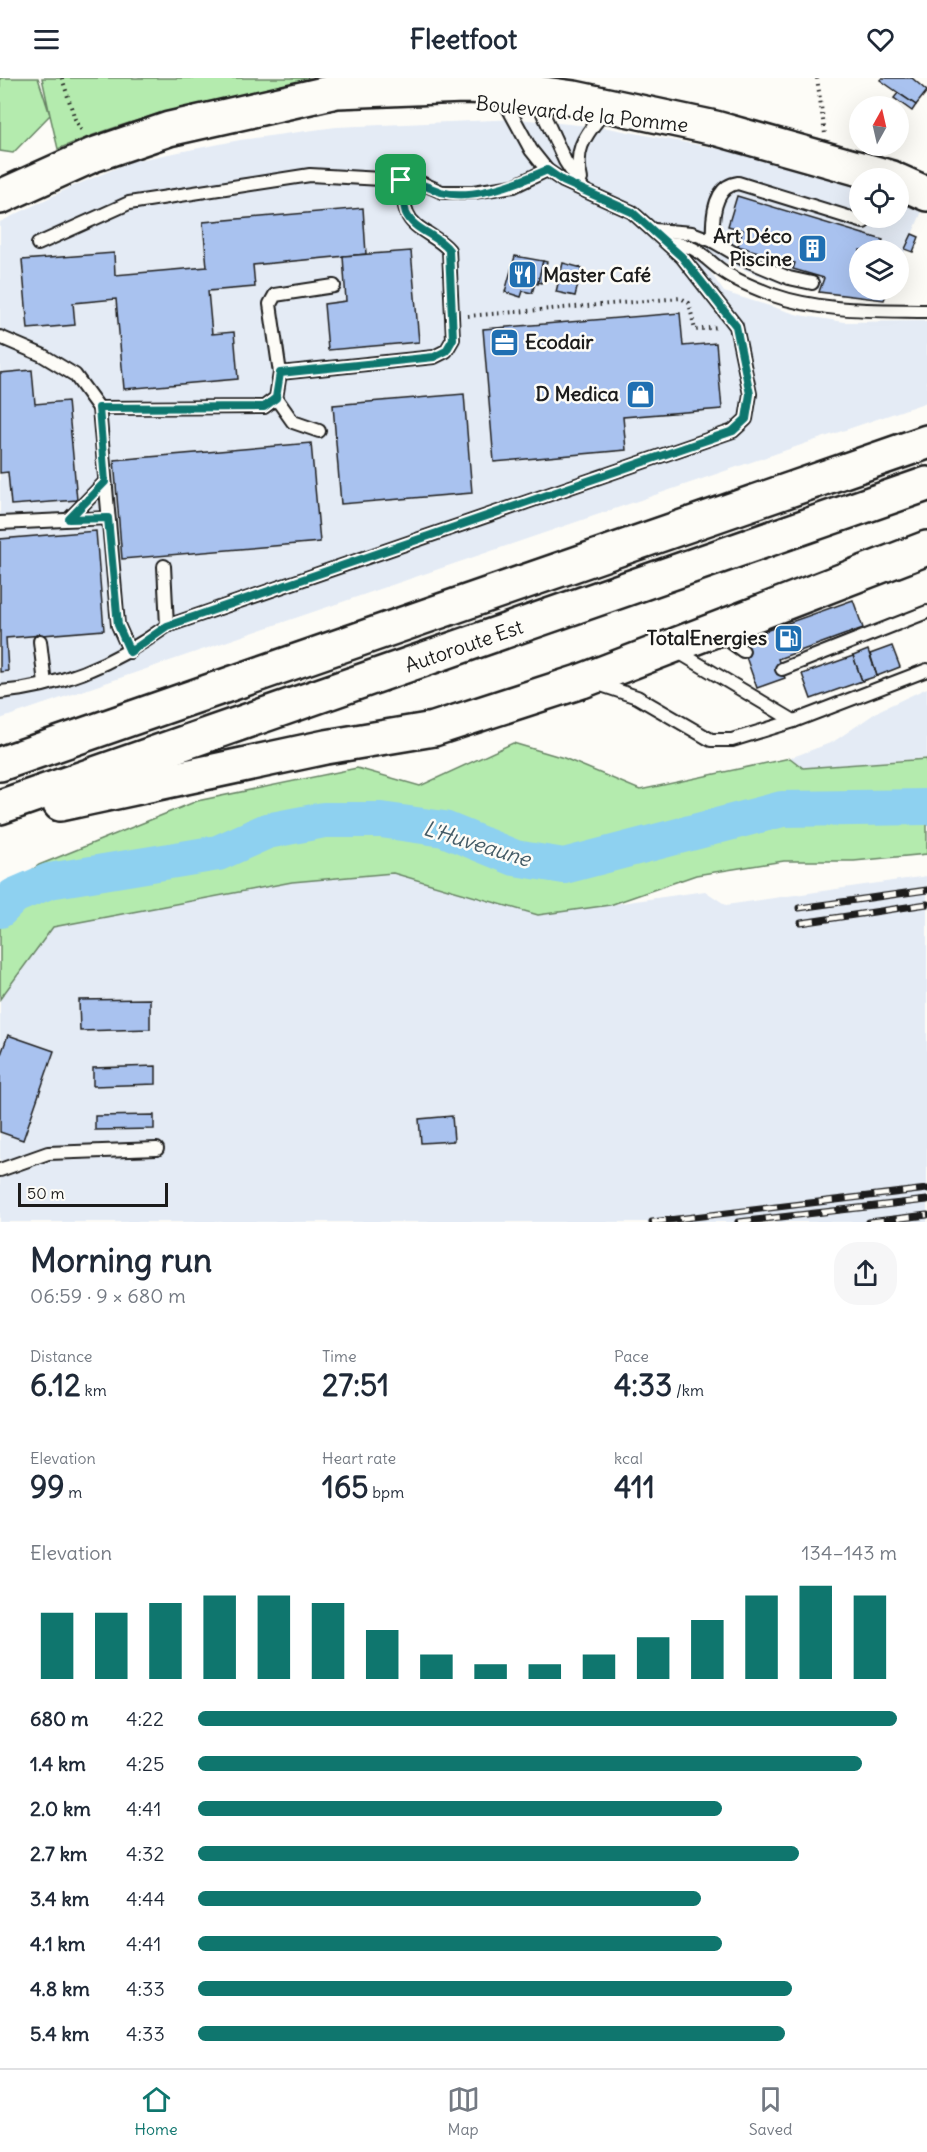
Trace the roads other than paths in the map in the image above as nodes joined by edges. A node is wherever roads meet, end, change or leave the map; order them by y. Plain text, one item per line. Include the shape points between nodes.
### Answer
1 (506, 104) junction
2 (270, 107) junction
3 (541, 109) junction
4 (600, 117) junction
5 (715, 128) junction
6 (859, 168) edge
7 (547, 170) junction
8 (401, 180) junction
9 (909, 186) edge
10 (583, 189) junction
11 (927, 194) edge
12 (0, 197) edge
13 (849, 217) edge
14 (654, 230) junction
15 (713, 241) junction
16 (669, 243) junction
17 (38, 244) dead end
18 (812, 284) dead end
19 (334, 286) dead end
20 (927, 311) edge
21 (0, 337) edge
22 (280, 373) junction
23 (276, 398) junction
24 (99, 408) junction
25 (318, 431) dead end
26 (927, 442) edge
27 (105, 482) junction
28 (927, 484) edge
29 (108, 518) junction
30 (69, 519) junction
31 (0, 523) edge
32 (927, 548) edge
33 (164, 566) dead end
34 (927, 612) edge
35 (167, 626) junction
36 (715, 630) junction
37 (40, 641) dead end
38 (671, 648) junction
39 (744, 651) dead end
40 (130, 652) junction
41 (782, 669) dead end
42 (927, 670) edge
43 (582, 681) junction
44 (45, 684) junction
45 (0, 692) edge
46 (794, 721) junction
47 (0, 764) edge
48 (0, 807) edge
49 (0, 817) edge
50 (157, 1149) dead end
51 (0, 1170) edge

1 - 2 main road, Boulevard de la Pomme
1 - 3 main road, Boulevard de la Pomme
1 - 7 lane via 531,150
2 - 5 main road, Boulevard de la Pomme via 337,91 492,87 574,98
2 - 12 main road, Boulevard de la Pomme via 169,129 83,159
3 - 4 main road, Boulevard de la Pomme
3 - 10 lane
4 - 5 main road, Boulevard de la Pomme
4 - 10 lane via 579,147 577,163
5 - 6 main road, Boulevard de la Pomme
7 - 8 lane via 514,186 473,192 442,192 417,181
7 - 10 lane
8 - 17 lane via 310,175 129,203
8 - 22 lane via 407,214 414,224 449,250 453,339 446,351 434,357
9 - 11 main road
10 - 14 lane via 632,212
13 - 15 lane via 738,183 730,184 722,189 712,221
14 - 15 lane via 692,233
14 - 16 lane
15 - 18 lane via 744,259
16 - 20 lane via 698,250 742,282 806,304
16 - 35 lane via 736,326 750,394 746,419 733,431
19 - 22 lane via 275,295 270,304
21 - 24 lane via 75,375
22 - 23 lane
23 - 24 lane via 264,407
23 - 25 lane via 293,422
24 - 27 lane
26 - 47 main road, Autoroute Est
27 - 29 lane
27 - 30 lane
28 - 48 main road, Autoroute Est
29 - 30 lane
29 - 40 lane via 118,625
30 - 31 lane
32 - 36 main road
33 - 35 lane
34 - 41 lane
35 - 40 lane
36 - 38 main road
36 - 39 lane
37 - 44 lane
38 - 43 main road
38 - 46 lane
40 - 44 lane via 71,679
42 - 46 lane
43 - 46 lane via 610,686 637,697 711,740 732,740
43 - 49 main road via 434,729 326,747
44 - 45 lane
50 - 51 lane via 48,1153

